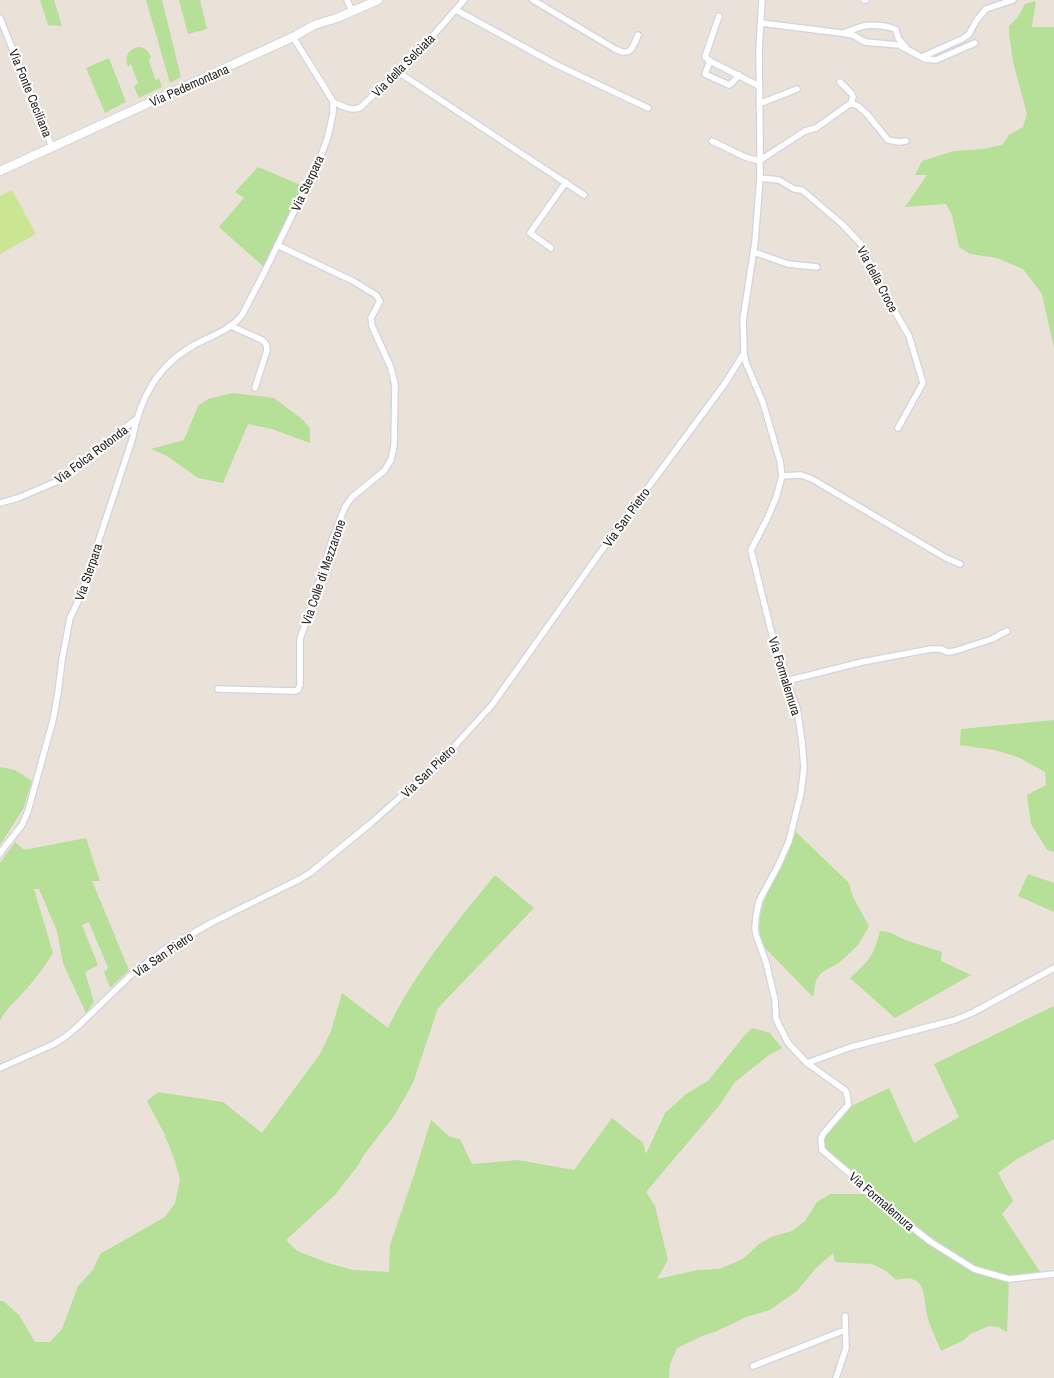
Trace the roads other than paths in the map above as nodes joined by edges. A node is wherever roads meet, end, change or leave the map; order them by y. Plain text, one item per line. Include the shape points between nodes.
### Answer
1 (347, 0) edge
2 (378, 0) edge
3 (464, 0) edge
4 (533, 0) edge
5 (762, 0) edge
6 (1013, 0) edge
7 (456, 10) junction
8 (352, 11) junction
9 (719, 16) dead end
10 (0, 18) edge
11 (761, 23) junction
12 (841, 33) junction
13 (638, 35) dead end
14 (293, 37) junction
15 (975, 43) dead end
16 (908, 49) junction
17 (922, 57) junction
18 (710, 61) junction
19 (398, 72) junction
20 (739, 75) junction
21 (840, 82) dead end
22 (759, 86) junction
23 (797, 89) dead end
24 (333, 102) junction
25 (851, 103) junction
26 (759, 104) junction
27 (648, 108) dead end
28 (712, 141) dead end
29 (906, 141) dead end
30 (52, 147) junction
31 (759, 161) junction
32 (0, 171) edge
33 (760, 178) junction
34 (566, 182) junction
35 (584, 195) dead end
36 (277, 245) junction
37 (551, 248) dead end
38 (754, 252) junction
39 (817, 267) dead end
40 (231, 326) junction
41 (744, 353) junction
42 (255, 388) dead end
43 (135, 420) junction
44 (898, 428) dead end
45 (782, 476) junction
46 (0, 503) edge
47 (960, 564) dead end
48 (1007, 631) dead end
49 (786, 681) junction
50 (218, 689) dead end
51 (0, 854) edge
52 (1054, 968) edge
53 (807, 1063) junction
54 (0, 1068) edge
55 (1054, 1274) edge
56 (845, 1316) dead end
57 (845, 1330) junction
58 (753, 1366) dead end
59 (836, 1378) edge

1 - 8 street
2 - 8 street, Via Pedemontana
3 - 7 street, Via della Selciata
4 - 13 street via 624,52 631,50
5 - 11 street
6 - 17 street via 986,9 969,34
7 - 19 street, Via della Selciata
7 - 27 street via 557,65
8 - 14 street, Via Pedemontana
9 - 18 street via 705,57
10 - 30 street, Via Fonte Ceciliana
11 - 12 street
11 - 22 street
12 - 16 street via 853,35 865,42 899,45
12 - 16 street via 866,25 891,27 896,30 898,38
14 - 24 street
14 - 30 street, Via Pedemontana
15 - 17 street via 936,60
16 - 17 street
18 - 20 street
18 - 20 street via 705,74 729,85
19 - 24 street, Via della Selciata via 358,109
19 - 34 street
20 - 22 street
21 - 25 street via 853,97
22 - 26 street
23 - 26 street
24 - 36 street, Via Sterpara via 328,136 321,156
25 - 29 street via 867,114 888,140
25 - 31 street via 816,128 805,131
26 - 31 street
28 - 31 street
30 - 32 street, Via Pedemontana
31 - 33 street
33 - 38 street
33 - 44 street, Via della Croce via 779,180 794,189 802,190 844,225 861,244 883,291 909,336 923,383
34 - 35 street
34 - 37 street via 530,233
36 - 40 street, Via Sterpara via 246,308
36 - 50 street, Via Colle di Mezzarone via 353,281 376,295 380,301 371,318 395,385 394,446 391,460 384,471 352,496 332,540 300,639 298,690
38 - 39 street via 788,264
38 - 41 street via 743,320
40 - 42 street via 266,344 267,352
40 - 43 street, Via Sterpara via 189,348 168,363 148,390
41 - 45 street, Via Formalemura via 746,364 763,403
41 - 54 street, Via San Pietro via 726,382 492,705 439,763 371,823 300,879 165,949 133,972 65,1037
43 - 46 street, Via Folca Rotonda via 58,481
43 - 51 street, Via Sterpara via 132,440 87,577 70,618 54,714 28,811 22,825
45 - 47 street via 801,475 812,479
45 - 49 street, Via Formalemura via 767,519 750,550
48 - 49 street via 956,651 931,649 862,662
49 - 53 street, Via Formalemura via 797,708 802,742 804,767 801,793 789,841 759,901 755,928 775,1000 776,1019 788,1044
52 - 53 street via 955,1020 851,1047
53 - 55 street, Via Formalemura via 846,1091 848,1100 848,1105 823,1134 822,1150 855,1178 869,1194 931,1242 974,1269 1009,1280
56 - 57 street
57 - 58 street
57 - 59 street via 846,1348

